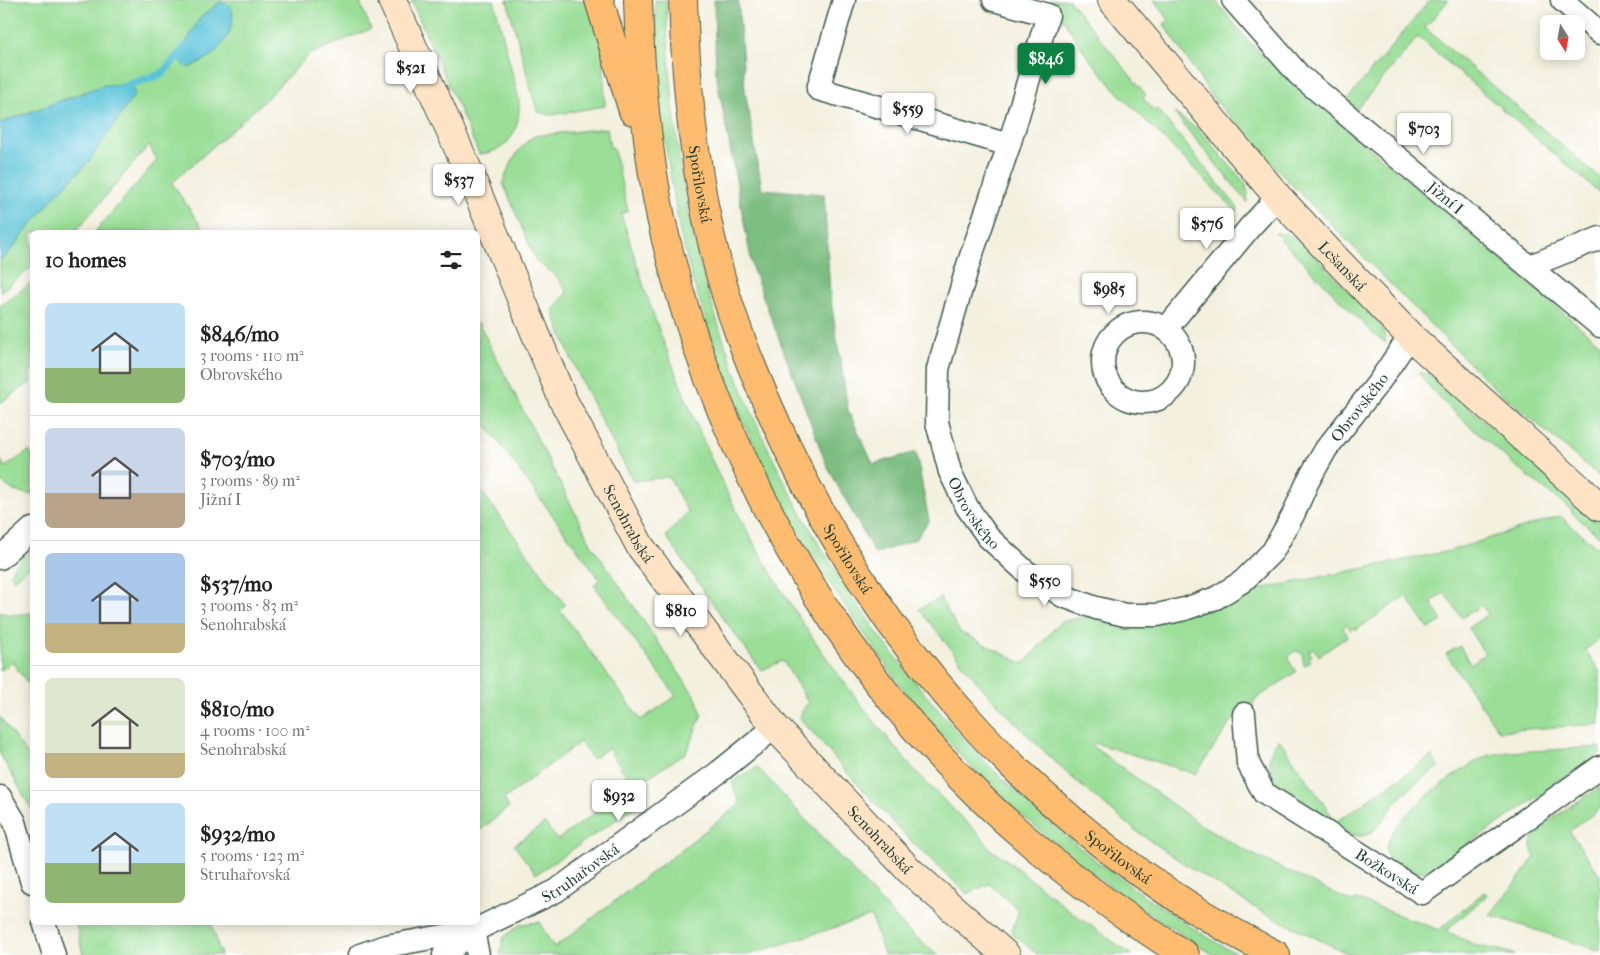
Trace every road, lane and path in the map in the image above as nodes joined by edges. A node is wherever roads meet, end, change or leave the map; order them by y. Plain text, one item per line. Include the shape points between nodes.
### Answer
1 (392, 0) edge
2 (599, 0) edge
3 (638, 0) edge
4 (683, 0) edge
5 (844, 0) edge
6 (994, 0) edge
7 (1112, 0) edge
8 (1233, 0) edge
9 (1562, 0) edge
10 (1600, 33) edge
11 (1009, 145) junction
12 (654, 179) junction
13 (1278, 197) junction
14 (483, 229) edge
15 (1600, 238) edge
16 (1530, 266) junction
17 (1600, 326) edge
18 (1166, 328) dead end
19 (1410, 336) junction
20 (1600, 507) edge
21 (30, 531) edge
22 (0, 558) edge
23 (1244, 714) dead end
24 (774, 727) junction
25 (1600, 767) edge
26 (0, 797) edge
27 (30, 875) edge
28 (45, 925) edge
29 (473, 931) junction
30 (54, 955) edge
31 (360, 955) edge
32 (444, 955) edge
33 (478, 955) edge
34 (1006, 955) edge
35 (1185, 955) edge
36 (1276, 955) edge

1 - 14 street, Senohrabská via 468,170
2 - 12 highway
3 - 12 highway via 643,91
4 - 36 highway, Spořilovská via 687,82 695,148 706,216 722,282 771,413 812,497 846,556 892,625 943,691 1023,777 1087,832 1147,876 1224,927
5 - 11 street via 818,89
6 - 11 street, Obrovského via 1048,15
7 - 13 street, Lešanská
8 - 16 street, Jižní I via 1299,75
9 - 10 street
11 - 19 street, Obrovského via 968,265 938,368 937,422 950,472 967,507 988,537 1025,572 1063,596 1125,615 1157,615 1216,598 1243,581 1272,551 1326,449 1380,382
12 - 35 highway via 679,290 726,421 774,521 838,625 910,721 980,798 1084,886
13 - 18 street
13 - 19 street, Lešanská
14 - 24 street, Senohrabská via 563,400 640,546
15 - 16 street
16 - 17 street, Jižní I
19 - 20 street, Lešanská
21 - 22 street
23 - 25 street, Božkovská via 1248,763 1264,793 1422,893
24 - 29 street, Struhařovská via 719,772 556,891
24 - 34 street, Senohrabská via 909,870
26 - 27 street via 14,822
28 - 30 street
29 - 31 street, Struhařovská via 386,946
29 - 32 street, Struhařovská
29 - 33 street

